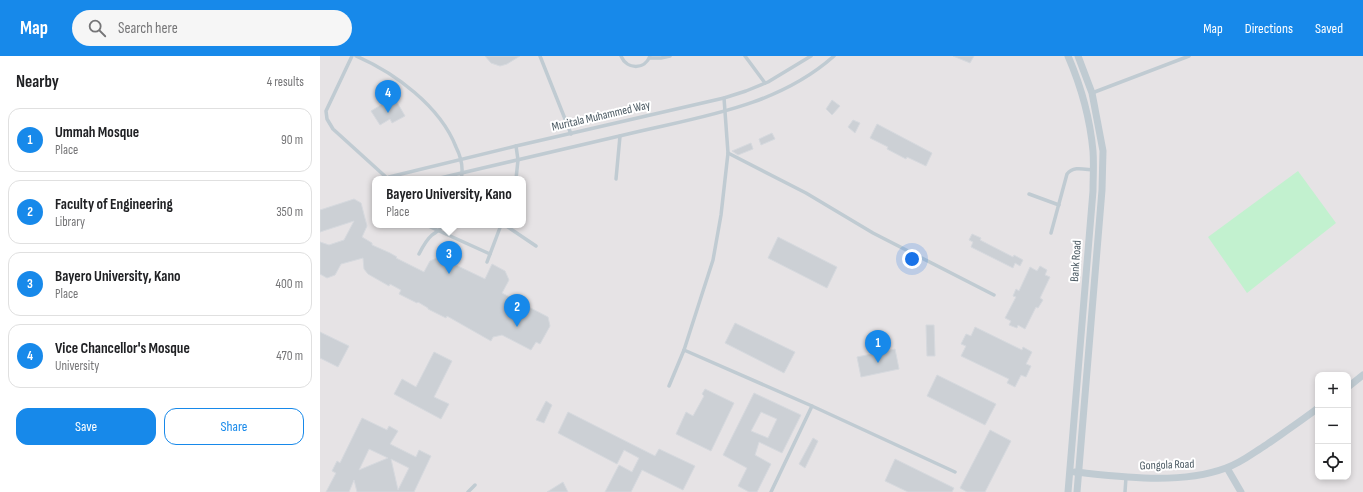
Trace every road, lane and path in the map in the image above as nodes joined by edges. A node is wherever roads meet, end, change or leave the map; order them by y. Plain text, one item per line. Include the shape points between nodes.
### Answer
1 (352, 56) edge
2 (356, 56) edge
3 (540, 56) edge
4 (621, 56) edge
5 (670, 56) edge
6 (745, 56) edge
7 (811, 56) edge
8 (834, 56) edge
9 (1068, 56) edge
10 (1078, 56) edge
11 (1189, 56) edge
12 (650, 57) edge
13 (765, 83) junction
14 (1092, 93) junction
15 (724, 98) junction
16 (726, 111) junction
17 (571, 134) junction
18 (620, 136) junction
19 (516, 146) junction
20 (728, 153) junction
21 (462, 159) junction
22 (518, 160) junction
23 (1093, 170) junction
24 (463, 173) junction
25 (386, 176) edge
26 (396, 176) edge
27 (450, 176) edge
28 (462, 176) edge
29 (516, 176) edge
30 (616, 179) dead end
31 (1029, 194) dead end
32 (1058, 205) junction
33 (432, 228) edge
34 (442, 228) edge
35 (500, 228) edge
36 (509, 228) edge
37 (439, 231) junction
38 (1051, 232) dead end
39 (536, 246) dead end
40 (419, 254) dead end
41 (490, 254) junction
42 (487, 262) dead end
43 (994, 295) dead end
44 (684, 350) junction
45 (1363, 375) edge
46 (1351, 385) edge
47 (669, 386) dead end
48 (812, 406) junction
49 (1315, 410) edge
50 (1227, 468) junction
51 (1069, 471) junction
52 (955, 472) dead end
53 (1080, 472) junction
54 (1126, 477) junction
55 (475, 485) dead end
56 (468, 492) edge
57 (771, 492) edge
58 (1068, 492) edge
59 (1077, 492) edge
60 (1125, 492) edge
61 (1241, 492) edge

1 - 25 lane via 326,111 327,119 333,129
2 - 21 lane via 402,83 421,99 445,124
3 - 17 lane
4 - 12 lane via 626,63 634,67 643,65
5 - 12 lane
6 - 13 lane
7 - 13 lane, Muritala Muhammed Way
8 - 16 lane via 777,93
9 - 23 street, Bank Road via 1087,113
10 - 14 street
11 - 14 lane
13 - 15 lane, Muritala Muhammed Way
14 - 53 street via 1103,151 1102,190
15 - 16 lane
15 - 17 lane, Muritala Muhammed Way
16 - 18 lane
16 - 20 lane
17 - 19 lane, Muritala Muhammed Way
18 - 22 lane
18 - 30 lane
19 - 21 lane, Muritala Muhammed Way
19 - 22 lane
20 - 43 lane via 806,193 873,233
20 - 44 lane via 714,260
21 - 24 lane
21 - 26 lane, Muritala Muhammed Way
22 - 24 lane
22 - 29 lane
23 - 32 lane via 1071,170 1067,174
23 - 51 street, Bank Road
24 - 27 lane
24 - 28 lane
31 - 32 lane
32 - 38 lane
33 - 37 lane
34 - 37 lane
35 - 41 lane
36 - 39 lane
37 - 40 lane via 431,236
37 - 41 lane
41 - 42 lane
44 - 47 lane
44 - 48 lane
45 - 46 street
48 - 52 lane
48 - 57 lane
49 - 50 street, Gongola Road via 1248,457
50 - 54 street, Gongola Road via 1178,478
50 - 61 street
51 - 53 street, Gongola Road
51 - 58 street, Bank Road
53 - 54 street, Gongola Road
53 - 59 street
54 - 60 lane
55 - 56 lane

